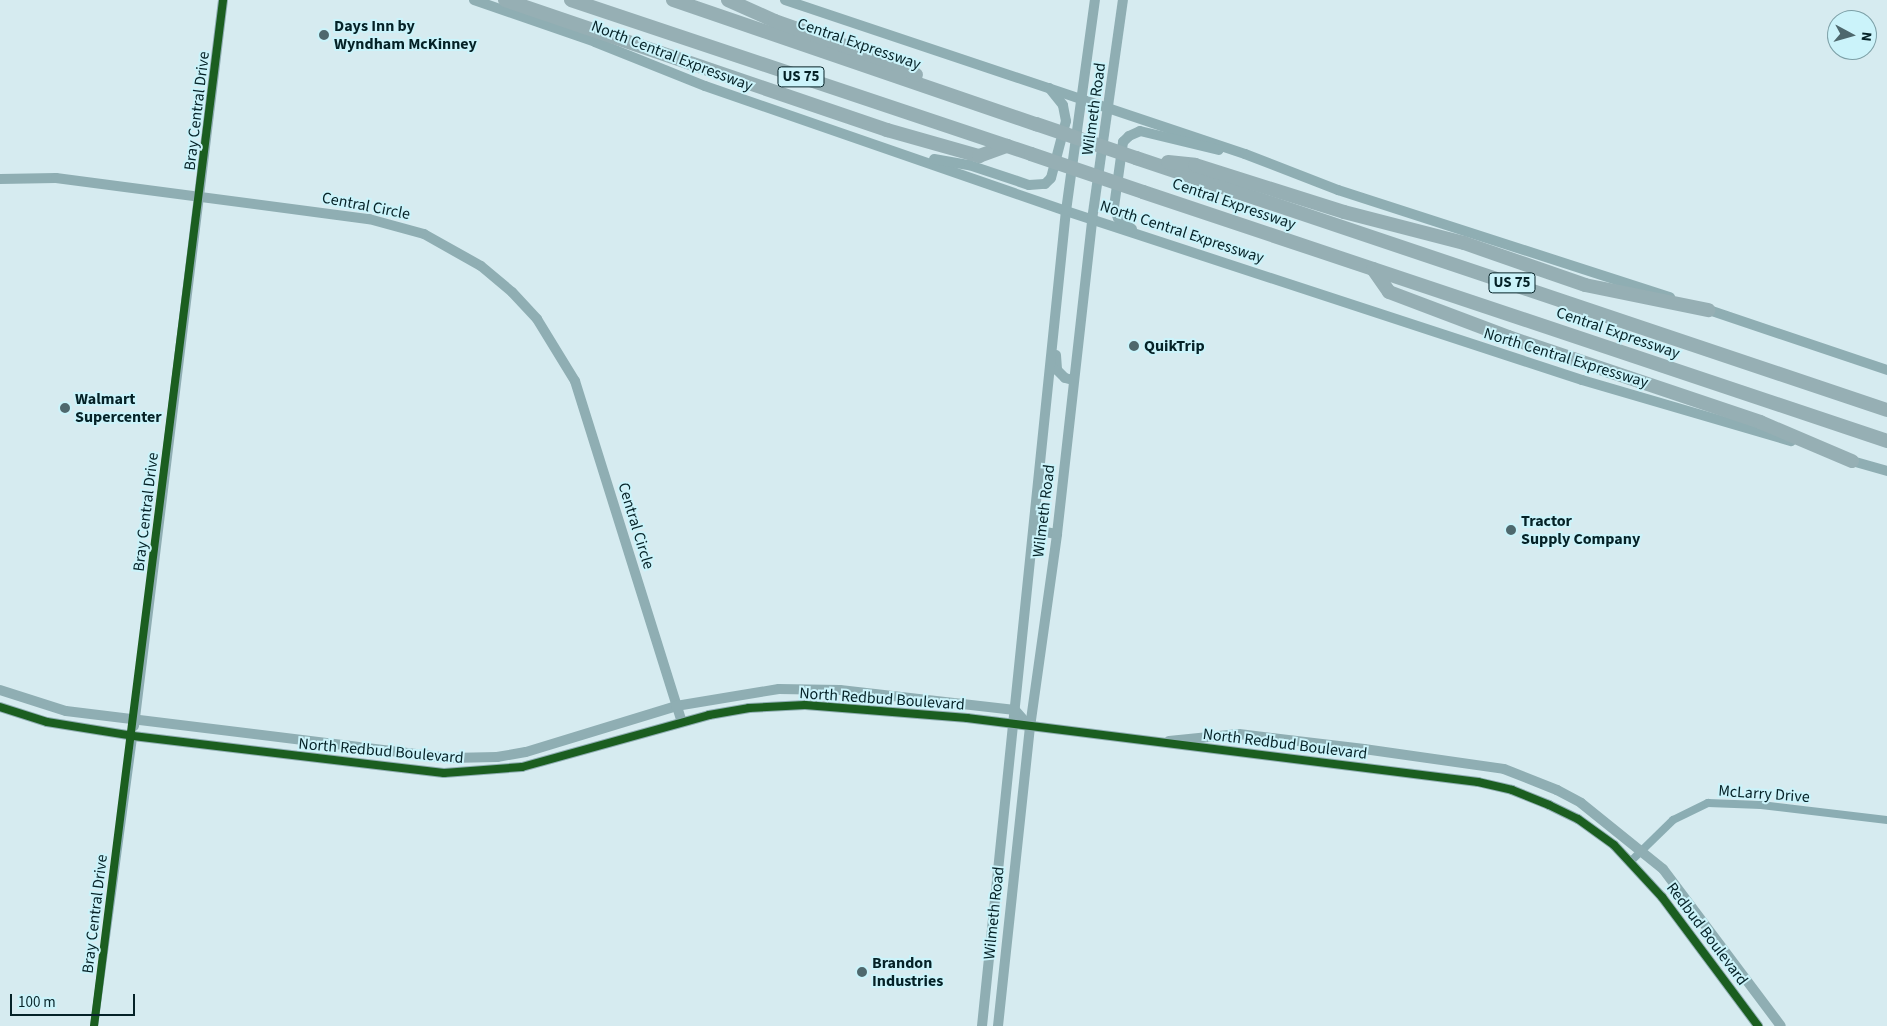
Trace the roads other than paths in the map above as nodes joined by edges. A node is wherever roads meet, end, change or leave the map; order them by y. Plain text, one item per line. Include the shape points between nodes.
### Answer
1 (474, 0) edge
2 (505, 0) edge
3 (571, 0) edge
4 (673, 0) edge
5 (728, 0) edge
6 (785, 0) edge
7 (1095, 0) edge
8 (1123, 0) edge
9 (223, 1) edge
10 (1048, 88) junction
11 (950, 94) junction
12 (1083, 100) junction
13 (1110, 110) junction
14 (1007, 146) junction
15 (1245, 154) junction
16 (909, 155) junction
17 (1136, 158) junction
18 (0, 179) edge
19 (200, 196) junction
20 (1066, 211) junction
21 (1092, 220) junction
22 (1135, 232) junction
23 (1373, 269) junction
24 (1060, 272) junction
25 (1708, 310) junction
26 (1886, 368) edge
27 (1074, 380) junction
28 (1887, 410) edge
29 (1887, 442) edge
30 (1852, 461) junction
31 (1887, 471) edge
32 (1034, 530) junction
33 (1057, 534) junction
34 (0, 690) edge
35 (676, 706) junction
36 (0, 707) edge
37 (1015, 710) junction
38 (134, 720) junction
39 (682, 722) junction
40 (1014, 724) junction
41 (1030, 727) junction
42 (132, 736) junction
43 (299, 742) junction
44 (1160, 742) junction
45 (297, 757) junction
46 (486, 758) junction
47 (487, 772) junction
48 (1887, 820) edge
49 (1642, 850) junction
50 (1630, 862) junction
51 (94, 1026) edge
52 (982, 1026) edge
53 (998, 1026) edge
54 (1758, 1026) edge
55 (1781, 1026) edge

1 - 16 street, North Central Expressway via 595,42 705,86
2 - 14 highway via 896,133 979,156
3 - 14 highway, Central Expressway / US 75
4 - 11 highway, Central Expressway / US 75
5 - 11 highway via 775,21 891,62
6 - 10 street
7 - 12 street, Wilmeth Road
8 - 13 street, Wilmeth Road
9 - 19 street, Bray Central Drive
10 - 12 street
10 - 16 street via 1063,105 1066,121 1051,178 1045,184 1029,185 969,165
11 - 17 highway, Central Expressway / US 75, bridge
12 - 13 street
12 - 20 street, Wilmeth Road
13 - 15 street
13 - 21 street, Wilmeth Road
14 - 23 highway, Central Expressway / US 75, bridge
15 - 22 street via 1198,148 1140,131 1129,136 1123,142 1114,207 1118,218
15 - 25 street via 1338,190
16 - 20 street, North Central Expressway
17 - 25 highway via 1196,165 1344,212 1464,243 1585,285
17 - 28 highway, Central Expressway / US 75
18 - 19 street, Central Circle via 56,178
19 - 35 street, Central Circle via 369,219 408,228 465,255 512,292 551,337 575,381
19 - 38 street, Bray Central Drive
20 - 21 street, North Central Expressway
20 - 24 street, Wilmeth Road
21 - 22 street, North Central Expressway
21 - 27 street, Wilmeth Road
22 - 30 street, North Central Expressway via 1582,380
23 - 29 highway, Central Expressway / US 75
23 - 30 highway via 1389,292 1508,337 1760,422
24 - 27 street via 1063,301 1057,370 1065,378
24 - 32 street, Wilmeth Road
25 - 26 street
27 - 33 street, Wilmeth Road
30 - 31 street, North Central Expressway
32 - 33 street
32 - 37 street, Wilmeth Road
33 - 41 street, Wilmeth Road
34 - 38 street, North Redbud Boulevard via 66,711
35 - 37 street, North Redbud Boulevard via 766,690 813,689
35 - 39 street, Central Circle
35 - 46 street, North Redbud Boulevard via 538,749
36 - 42 street, North Redbud Boulevard via 47,722
37 - 40 street, Wilmeth Road
37 - 41 street
38 - 42 street, Bray Central Drive
38 - 43 street, North Redbud Boulevard
39 - 40 street, North Redbud Boulevard via 749,708 805,705
39 - 47 street, North Redbud Boulevard via 533,765
40 - 41 street, North Redbud Boulevard
40 - 52 street, Wilmeth Road
41 - 44 street, North Redbud Boulevard
41 - 53 street, Wilmeth Road
42 - 45 street, North Redbud Boulevard
42 - 51 street, Bray Central Drive
43 - 45 street
43 - 46 street, North Redbud Boulevard via 428,756
44 - 49 street, North Redbud Boulevard via 1239,734 1504,769 1581,803
44 - 50 street, North Redbud Boulevard via 1498,786 1578,819 1614,845
45 - 47 street, North Redbud Boulevard via 426,771
46 - 47 street
48 - 49 street, McLarry Drive via 1760,805 1708,803 1673,820
49 - 50 street, McLarry Drive
49 - 55 street, Redbud Boulevard via 1675,884
50 - 54 street, Redbud Boulevard via 1662,897

